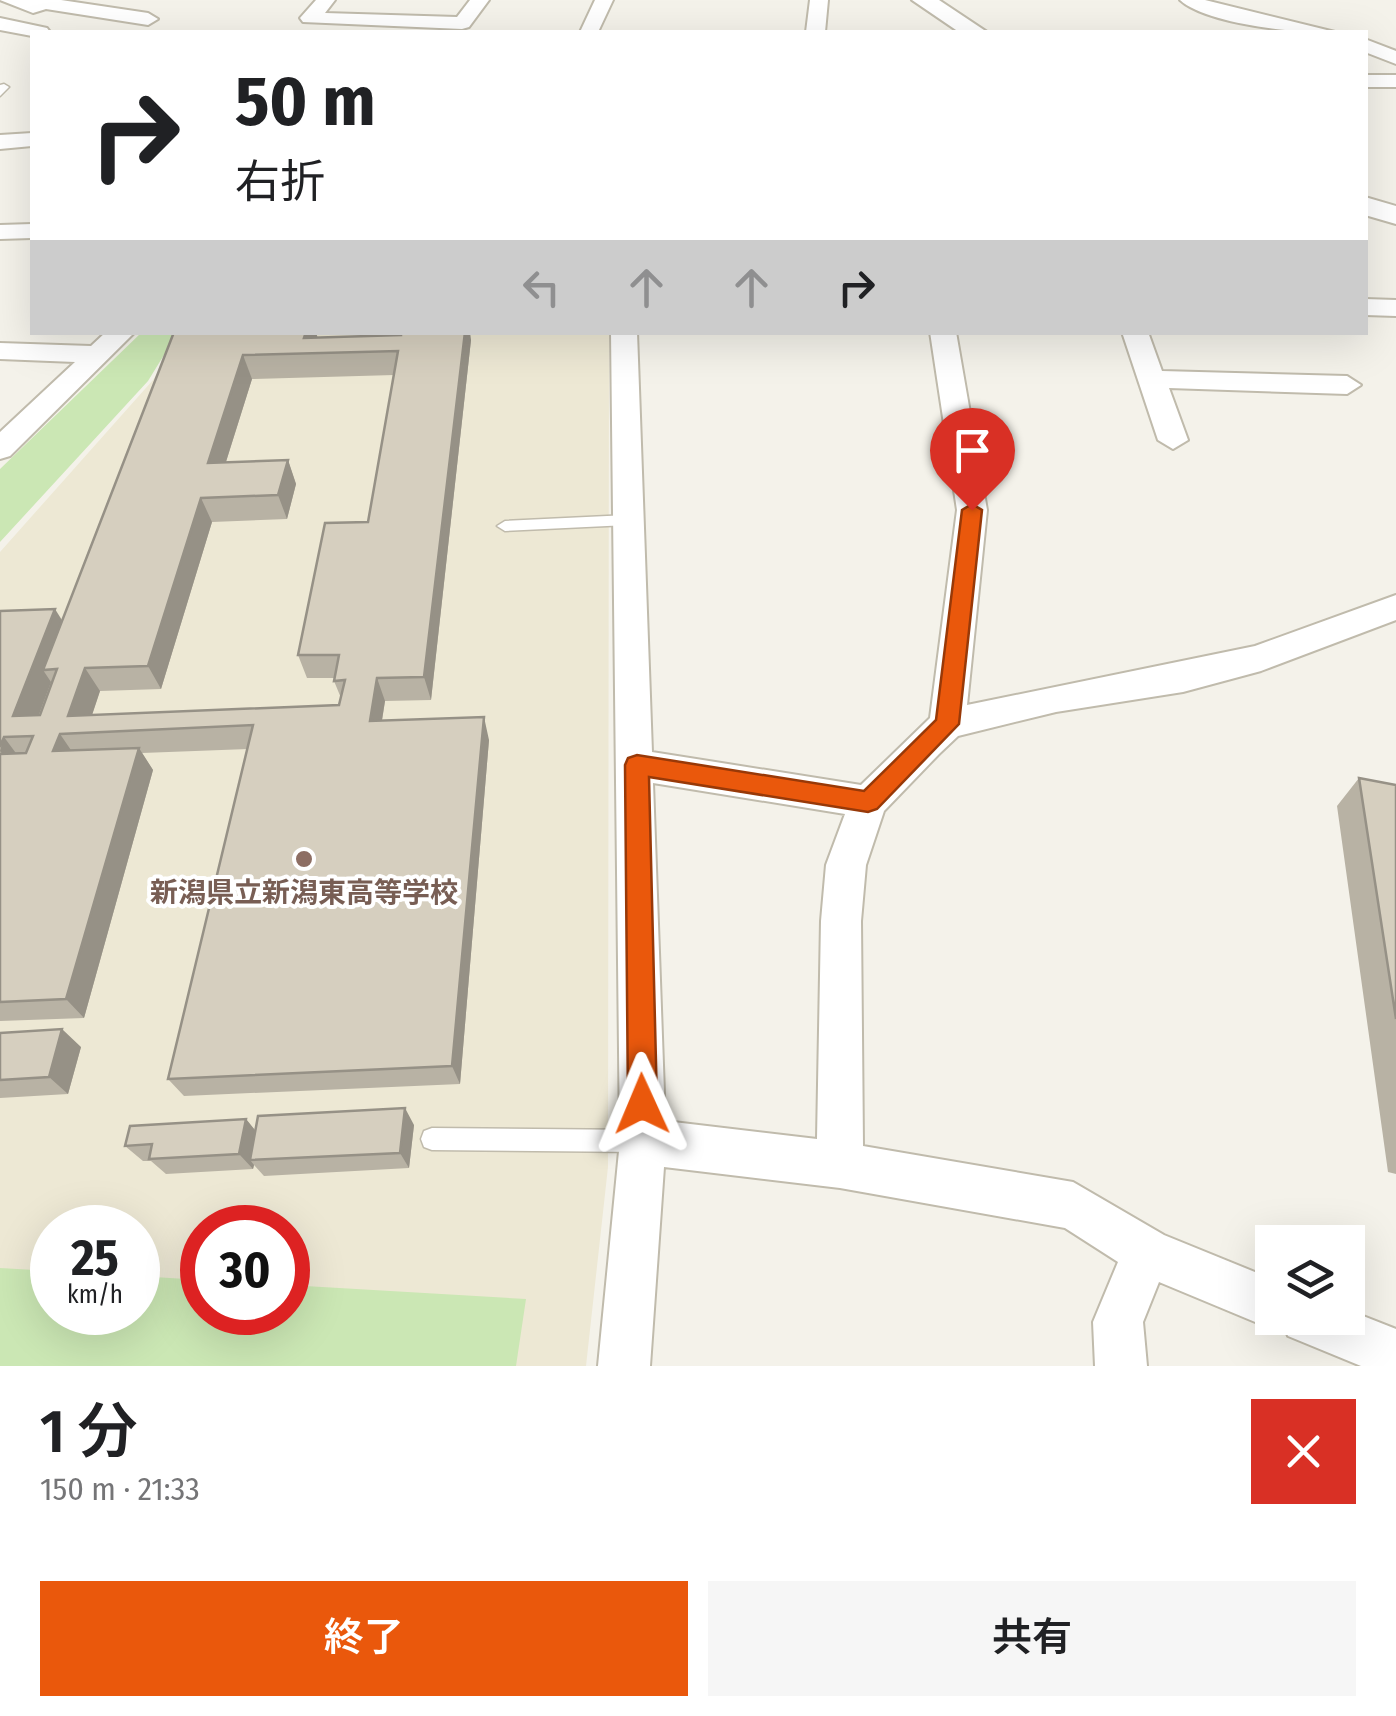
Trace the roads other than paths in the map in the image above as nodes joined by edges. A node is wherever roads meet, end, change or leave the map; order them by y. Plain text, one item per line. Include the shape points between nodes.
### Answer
1 (9, 0) edge
2 (326, 0) edge
3 (480, 0) edge
4 (604, 0) edge
5 (819, 0) edge
6 (923, 0) edge
7 (1189, 0) edge
8 (33, 7) junction
9 (148, 19) dead end
10 (0, 24) edge
11 (30, 30) edge
12 (591, 30) edge
13 (816, 30) edge
14 (972, 30) edge
15 (1315, 30) edge
16 (1368, 46) edge
17 (1396, 58) edge
18 (1368, 81) edge
19 (1396, 81) edge
20 (30, 140) edge
21 (0, 142) edge
22 (1368, 207) edge
23 (1396, 214) edge
24 (30, 230) edge
25 (0, 232) edge
26 (1368, 307) edge
27 (1396, 308) edge
28 (119, 335) edge
29 (624, 335) edge
30 (943, 335) edge
31 (1136, 335) edge
32 (0, 351) edge
33 (99, 354) junction
34 (1152, 379) junction
35 (1347, 385) dead end
36 (1174, 440) dead end
37 (0, 449) edge
38 (628, 520) junction
39 (506, 526) dead end
40 (1396, 608) edge
41 (948, 724) junction
42 (637, 765) junction
43 (868, 802) junction
44 (432, 1139) dead end
45 (643, 1141) junction
46 (840, 1165) junction
47 (1147, 1252) junction
48 (1255, 1297) edge
49 (1347, 1335) edge
50 (1396, 1355) edge
51 (624, 1366) edge
52 (1121, 1366) edge

1 - 8 street
2 - 3 street via 310,18 462,23
4 - 12 street
5 - 13 street
6 - 14 street
7 - 15 street
8 - 9 street via 44,3
8 - 10 street
10 - 11 street
16 - 17 street
18 - 19 street
20 - 21 street
22 - 23 street
24 - 25 street
26 - 27 street
28 - 33 street
29 - 38 street
30 - 41 street via 972,510
31 - 34 street
32 - 33 street
33 - 37 street
34 - 35 street
34 - 36 street
38 - 39 lane
38 - 42 street
40 - 41 street via 1261,658
41 - 43 street
42 - 43 street
42 - 45 street
43 - 46 street via 846,865 841,920
44 - 45 lane
45 - 46 street
45 - 51 street
46 - 47 street via 1073,1206
47 - 48 street
47 - 52 street via 1118,1322
49 - 50 street

